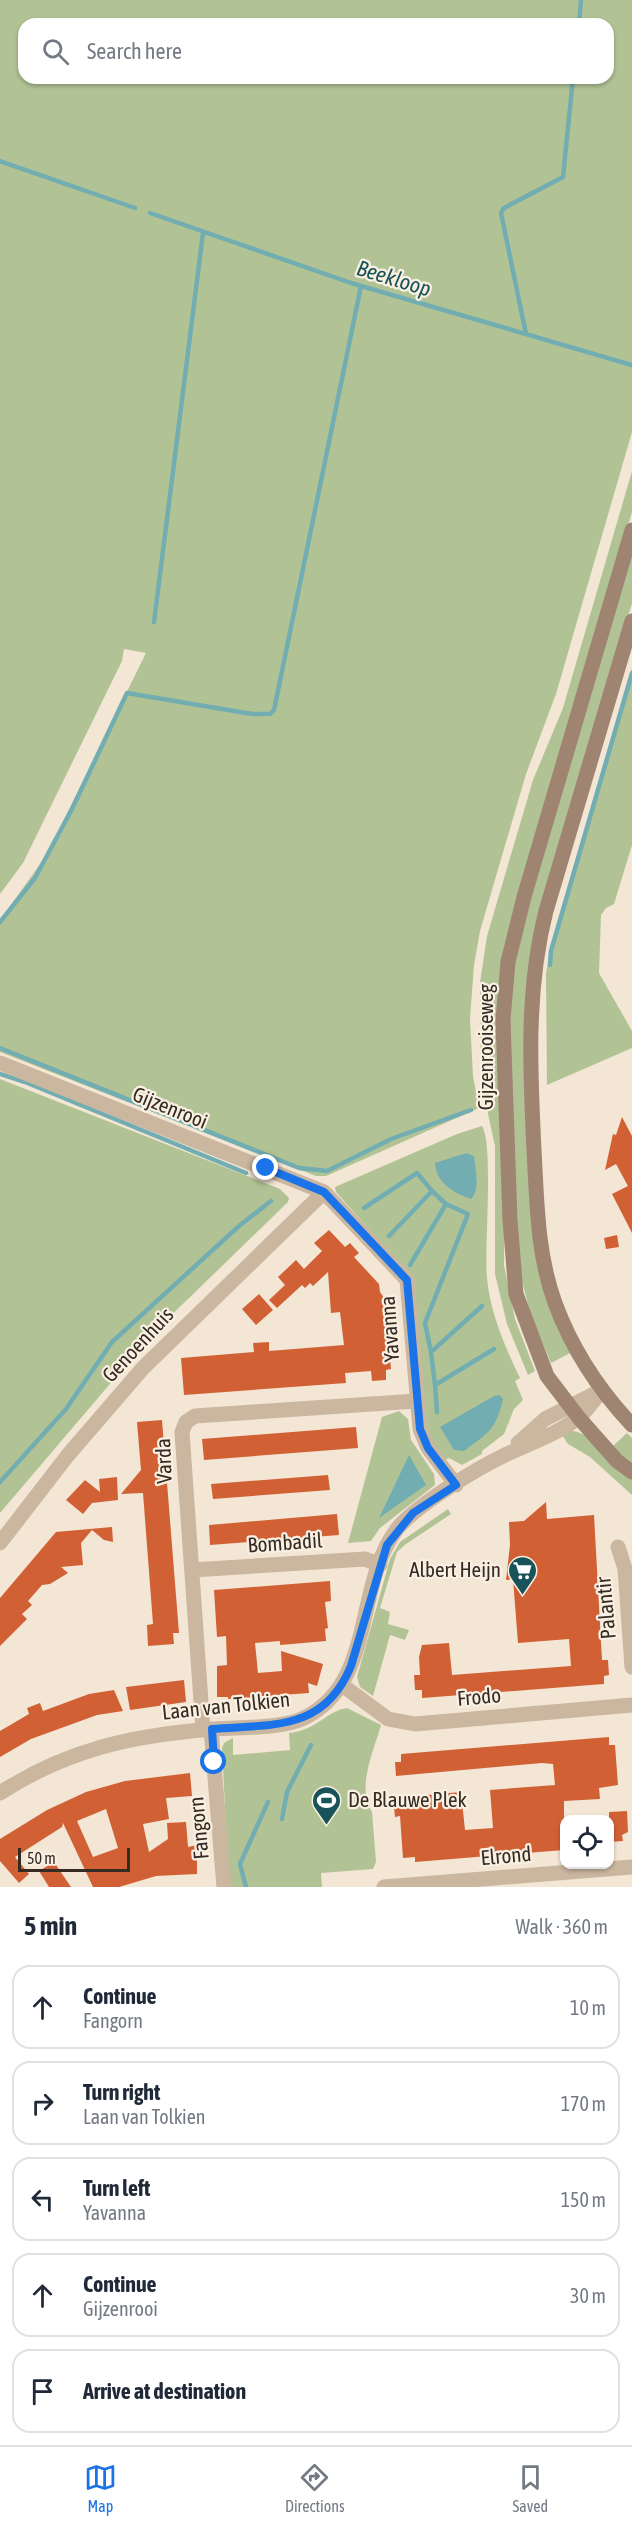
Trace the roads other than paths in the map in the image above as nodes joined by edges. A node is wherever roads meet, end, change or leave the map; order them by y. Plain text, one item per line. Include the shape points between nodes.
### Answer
1 (632, 530) edge
2 (632, 621) edge
3 (0, 1063) edge
4 (324, 1192) junction
5 (602, 1391) junction
6 (416, 1401) junction
7 (568, 1406) junction
8 (579, 1418) junction
9 (632, 1425) edge
10 (502, 1456) junction
11 (632, 1472) edge
12 (456, 1485) junction
13 (0, 1543) edge
14 (618, 1547) dead end
15 (380, 1564) junction
16 (192, 1570) junction
17 (632, 1667) edge
18 (342, 1685) junction
19 (632, 1705) edge
20 (207, 1729) junction
21 (0, 1793) edge
22 (632, 1867) edge
23 (224, 1887) edge
24 (384, 1887) edge

1 - 7 main road, Gijzenrooiseweg via 524,897 508,962 503,1020 516,1294 547,1376
2 - 5 main road via 546,911 536,952 530,1006 537,1193 544,1265 555,1303 577,1352
3 - 4 street, Gijzenrooi
4 - 6 street, Yavanna via 407,1280
4 - 13 street, Genoenhuis via 143,1368 68,1455
5 - 7 street, Laan van Tolkien
5 - 8 street, Laan van Tolkien
5 - 9 main road
6 - 12 street, Yavanna via 420,1429 428,1448
6 - 16 street, Varda via 195,1416 186,1422 182,1432
7 - 8 main road, Gijzenrooiseweg
7 - 10 street, Laan van Tolkien via 545,1419
8 - 10 street, Laan van Tolkien
8 - 11 main road, Gijzenrooiseweg via 617,1461
10 - 12 street, Laan van Tolkien
12 - 15 street, Laan van Tolkien via 413,1513 398,1528
14 - 17 street, Palantir via 626,1569
15 - 16 street, Bombadil via 365,1559
15 - 18 street, Laan van Tolkien
16 - 20 street, Varda
18 - 19 street, Frodo via 388,1719 414,1724
18 - 20 street, Laan van Tolkien via 314,1712 292,1723
20 - 21 street, Laan van Tolkien via 98,1746 35,1772
20 - 23 street, Fangorn
22 - 24 street, Elrond

